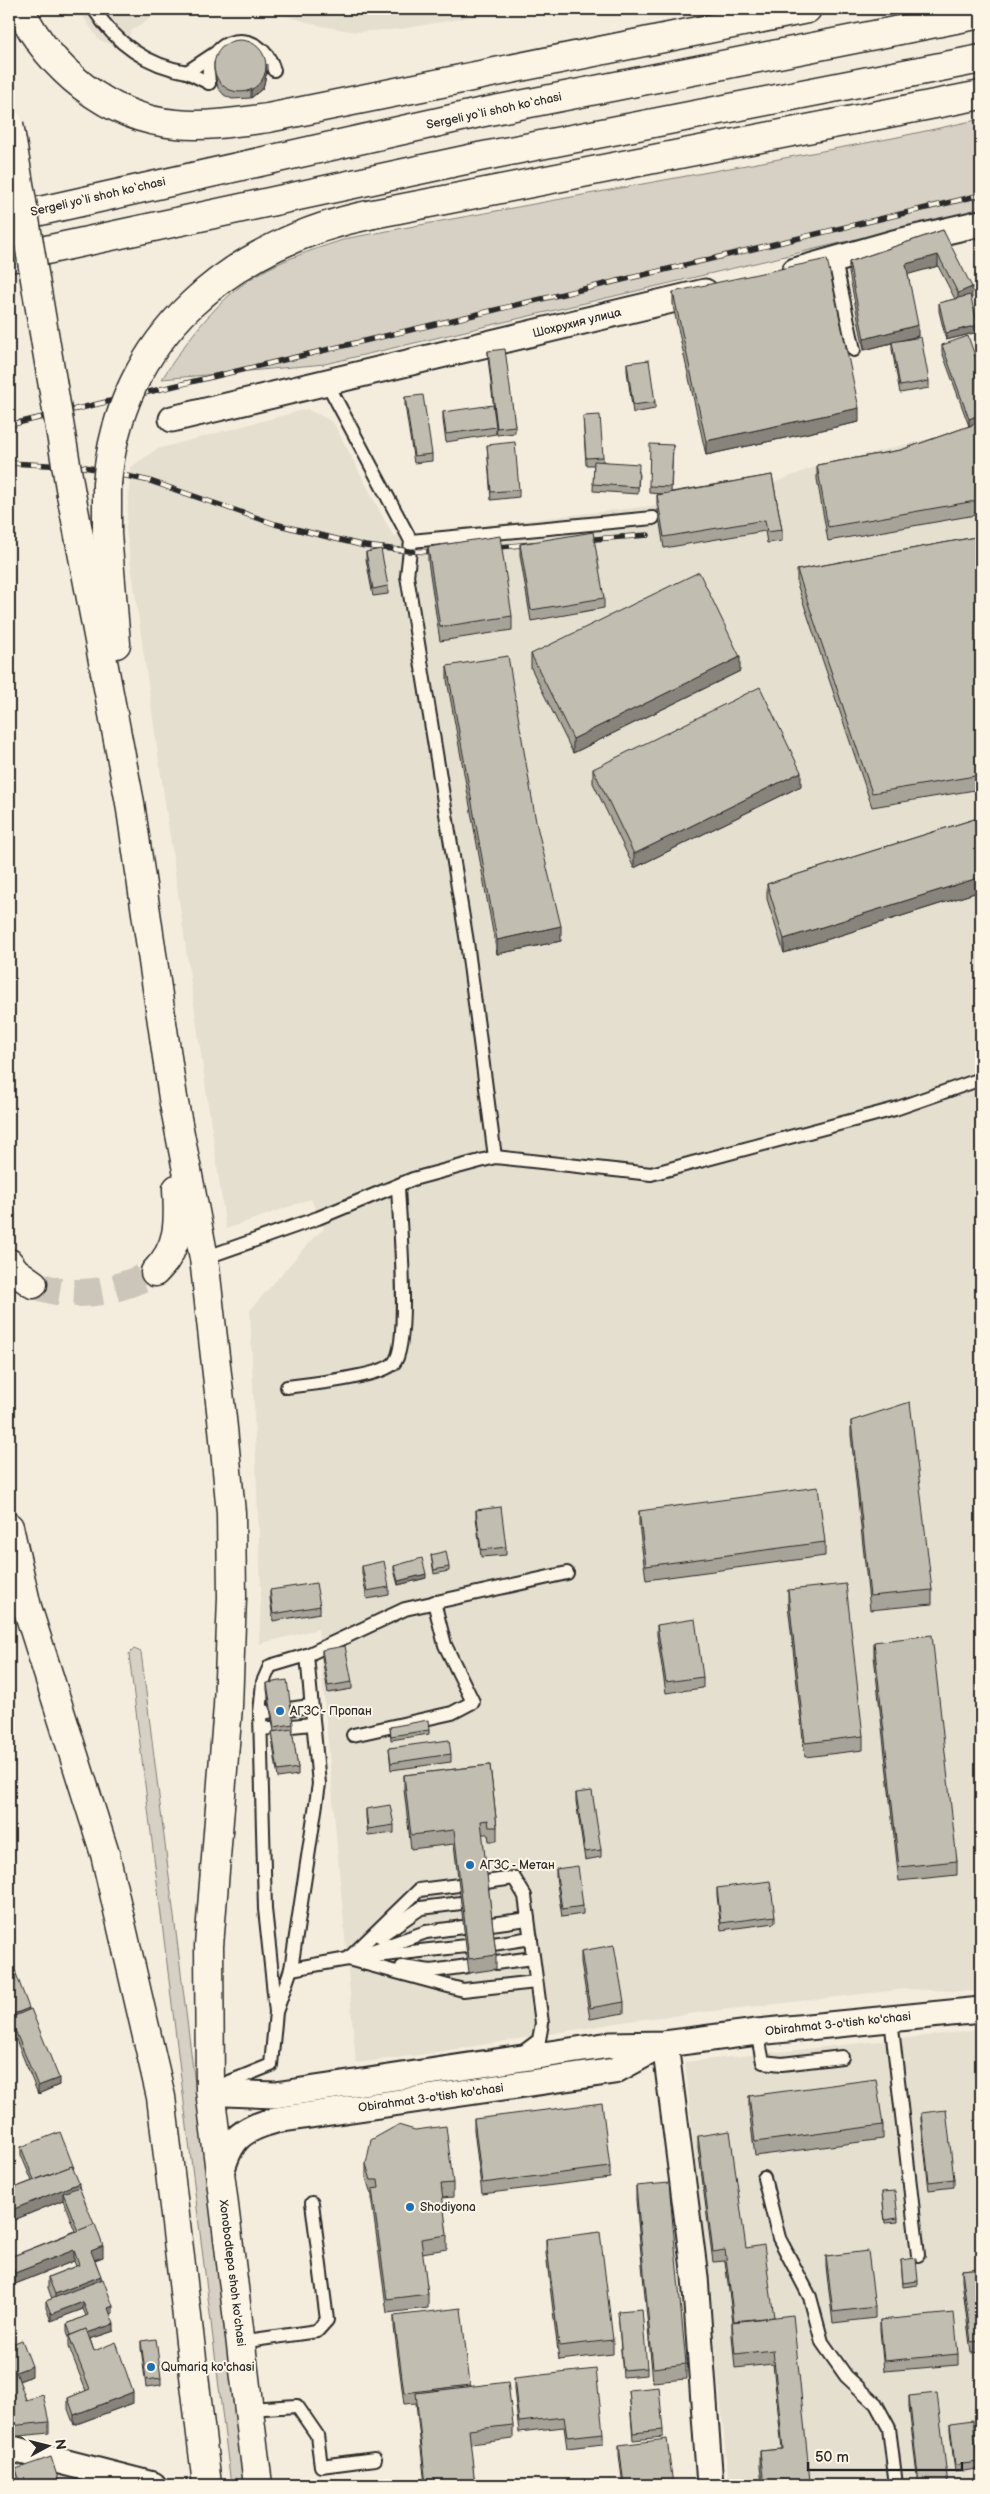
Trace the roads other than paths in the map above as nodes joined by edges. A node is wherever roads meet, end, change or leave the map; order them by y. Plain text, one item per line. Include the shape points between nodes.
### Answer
1 (20, 9) edge
2 (94, 9) edge
3 (808, 9) edge
4 (981, 14) edge
5 (215, 54) junction
6 (981, 59) edge
7 (274, 70) dead end
8 (187, 72) junction
9 (981, 95) edge
10 (9, 124) edge
11 (9, 218) edge
12 (981, 223) edge
13 (9, 258) edge
14 (835, 261) junction
15 (777, 275) edge
16 (729, 286) edge
17 (854, 350) dead end
18 (327, 384) junction
19 (172, 418) dead end
20 (653, 518) dead end
21 (411, 541) junction
22 (130, 802) junction
23 (981, 1079) edge
24 (173, 1098) junction
25 (495, 1157) junction
26 (398, 1186) junction
27 (204, 1258) junction
28 (9, 1263) edge
29 (155, 1272) tunnel mouth
30 (32, 1284) tunnel mouth
31 (287, 1387) dead end
32 (9, 1527) edge
33 (568, 1574) dead end
34 (434, 1602) junction
35 (307, 1655) junction
36 (310, 1706) junction
37 (260, 1713) junction
38 (312, 1724) junction
39 (261, 1729) junction
40 (353, 1735) dead end
41 (486, 1882) edge
42 (459, 1885) edge
43 (461, 1903) edge
44 (528, 1919) junction
45 (491, 1924) edge
46 (463, 1927) edge
47 (531, 1938) junction
48 (493, 1944) edge
49 (466, 1946) edge
50 (533, 1958) junction
51 (348, 1959) junction
52 (496, 1963) edge
53 (468, 1966) edge
54 (291, 1969) junction
55 (536, 1982) junction
56 (981, 2010) edge
57 (276, 2012) junction
58 (891, 2019) junction
59 (757, 2032) junction
60 (665, 2044) junction
61 (842, 2057) dead end
62 (506, 2060) junction
63 (210, 2090) junction
64 (220, 2176) junction
65 (764, 2178) dead end
66 (312, 2203) dead end
67 (918, 2256) dead end
68 (240, 2342) junction
69 (248, 2409) junction
70 (9, 2448) edge
71 (375, 2459) dead end
72 (153, 2485) edge
73 (207, 2485) edge
74 (258, 2485) edge
75 (710, 2485) edge
76 (896, 2485) edge

1 - 3 main road via 52,59 95,95 118,108 155,121 198,125 268,118
2 - 8 lane via 108,30 133,51 162,66
4 - 11 main road, Sergeli yo‘li shoh ko‘chasi via 479,113
5 - 7 lane via 223,46 244,41 255,44 271,59
5 - 8 lane
5 - 8 lane via 210,63 209,83
6 - 13 main road via 489,155
9 - 22 main road, bridge via 373,214 308,231 261,252 226,274 185,310 159,343 131,391 113,444 107,484 109,570
10 - 22 main road, bridge via 71,494
12 - 14 street via 894,243
14 - 15 street
14 - 17 lane
16 - 18 street, Шохрухия улица
18 - 19 street, Шохрухия улица
18 - 21 lane
20 - 21 lane
21 - 25 lane via 407,576 468,942
22 - 24 main road
23 - 25 lane via 895,1109 652,1174
24 - 27 main road, Xonobodtepa shoh ko'chasi
24 - 29 main road via 178,1225 174,1247
25 - 26 lane
26 - 27 lane
26 - 31 lane via 403,1314 402,1345 394,1363 379,1372
27 - 63 main road, Xonobodtepa shoh ko'chasi via 230,1513 232,1597 228,1706 209,1946
28 - 30 main road
32 - 73 main road via 27,1607 104,1854 161,2097
33 - 34 lane
34 - 35 lane via 405,1609
34 - 40 lane via 445,1645 473,1702 452,1713
35 - 36 lane
35 - 37 lane via 270,1666 263,1682
36 - 37 lane
36 - 38 lane
37 - 39 lane
38 - 39 lane
38 - 54 lane via 319,1784
39 - 57 lane via 265,1909
41 - 44 lane via 514,1878 525,1896
42 - 51 lane via 418,1890
43 - 51 lane via 421,1908
44 - 45 lane
44 - 47 lane
46 - 51 lane via 426,1932
47 - 48 lane
47 - 50 lane
49 - 51 lane
50 - 52 lane
50 - 55 lane
51 - 53 lane via 431,1970
51 - 54 lane
51 - 55 lane via 463,1990
54 - 57 lane
55 - 62 lane via 542,2023 539,2040 528,2050
56 - 58 street, Obirahmat 3-o'tish ko'chasi
57 - 63 lane via 271,2065
58 - 59 street, Obirahmat 3-o'tish ko'chasi
58 - 67 lane
59 - 60 street, Obirahmat 3-o'tish ko'chasi
59 - 61 lane via 763,2062 782,2064
60 - 62 street, Obirahmat 3-o'tish ko'chasi via 610,2045
60 - 64 street, Obirahmat 3-o'tish ko'chasi via 614,2071 256,2125 241,2134 227,2152
60 - 75 street via 694,2277
62 - 63 street, Obirahmat 3-o'tish ko'chasi via 275,2095
63 - 64 main road, Xonobodtepa shoh ko'chasi
64 - 68 main road, Xonobodtepa shoh ko'chasi
65 - 76 lane via 779,2238 810,2297 822,2342 846,2376 876,2404 889,2428
66 - 68 lane via 327,2320 317,2330
68 - 69 main road, Xonobodtepa shoh ko'chasi
69 - 71 lane via 297,2406 317,2435 321,2466
69 - 74 main road, Xonobodtepa shoh ko'chasi
70 - 72 street

